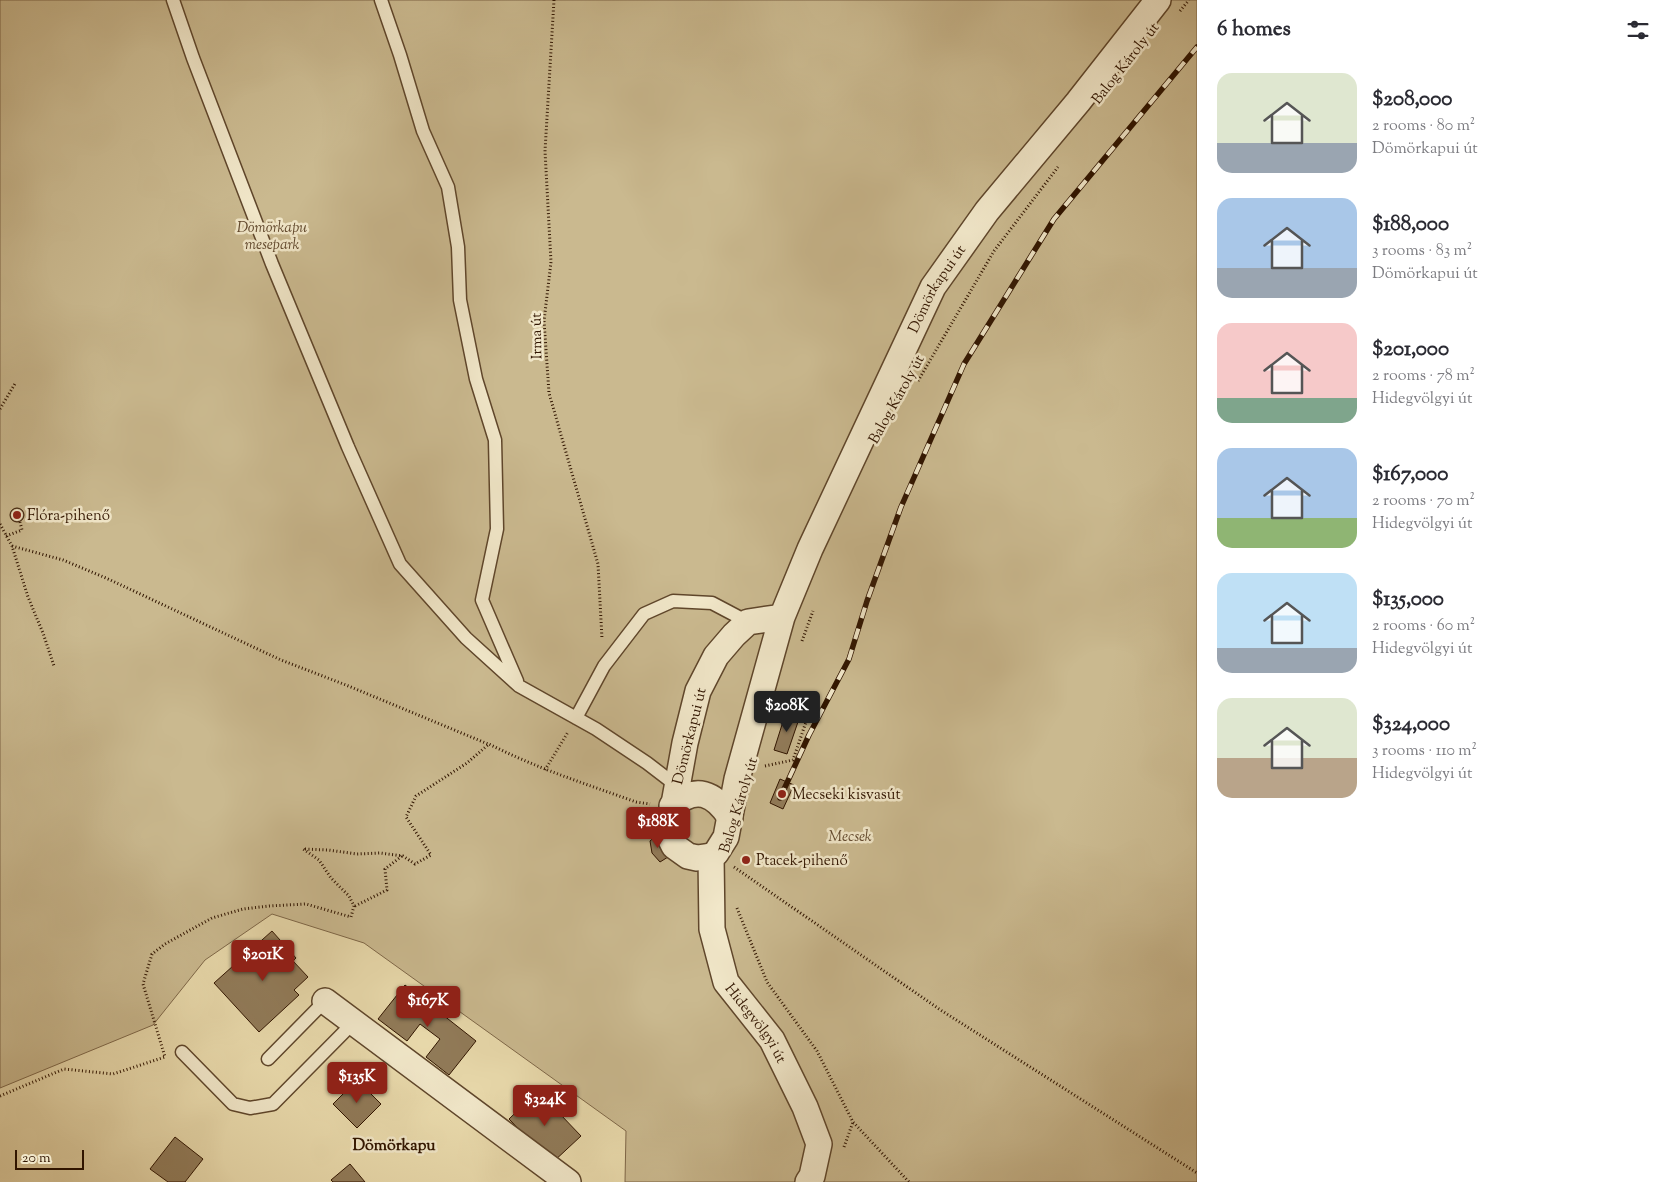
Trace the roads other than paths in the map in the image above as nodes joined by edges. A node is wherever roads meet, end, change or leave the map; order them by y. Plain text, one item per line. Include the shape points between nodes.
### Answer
1 (173, 0) edge
2 (382, 0) edge
3 (1167, 8) edge
4 (782, 617) junction
5 (748, 622) junction
6 (519, 686) junction
7 (576, 718) junction
8 (668, 799) junction
9 (730, 817) junction
10 (711, 856) junction
11 (325, 1001) joint
12 (353, 1023) junction
13 (182, 1052) dead end
14 (268, 1059) dead end
15 (568, 1182) edge
16 (808, 1182) edge

1 - 6 lane via 272,264 400,564 466,638
2 - 6 lane via 423,131 448,187 458,247 460,300 476,379 495,440 497,530 482,600
3 - 4 street, Dömörkapui út via 1078,102 987,211 933,287 810,549
4 - 5 street
4 - 9 street, Dömörkapui út via 737,779
5 - 7 lane via 712,603 672,601 644,614 604,666
5 - 8 street, Dömörkapui út via 716,656 698,691
6 - 7 lane
7 - 8 lane via 640,758
8 - 9 street via 704,794 722,805
8 - 10 street, Dömörkapui út via 670,838 674,846 688,856
9 - 10 street, Dömörkapui út via 726,837
10 - 16 street, Hidegvölgyi út via 712,929 726,982 772,1040 805,1107 819,1144
11 - 12 street
11 - 14 lane
12 - 13 lane via 273,1104 250,1108 233,1104
12 - 15 street

